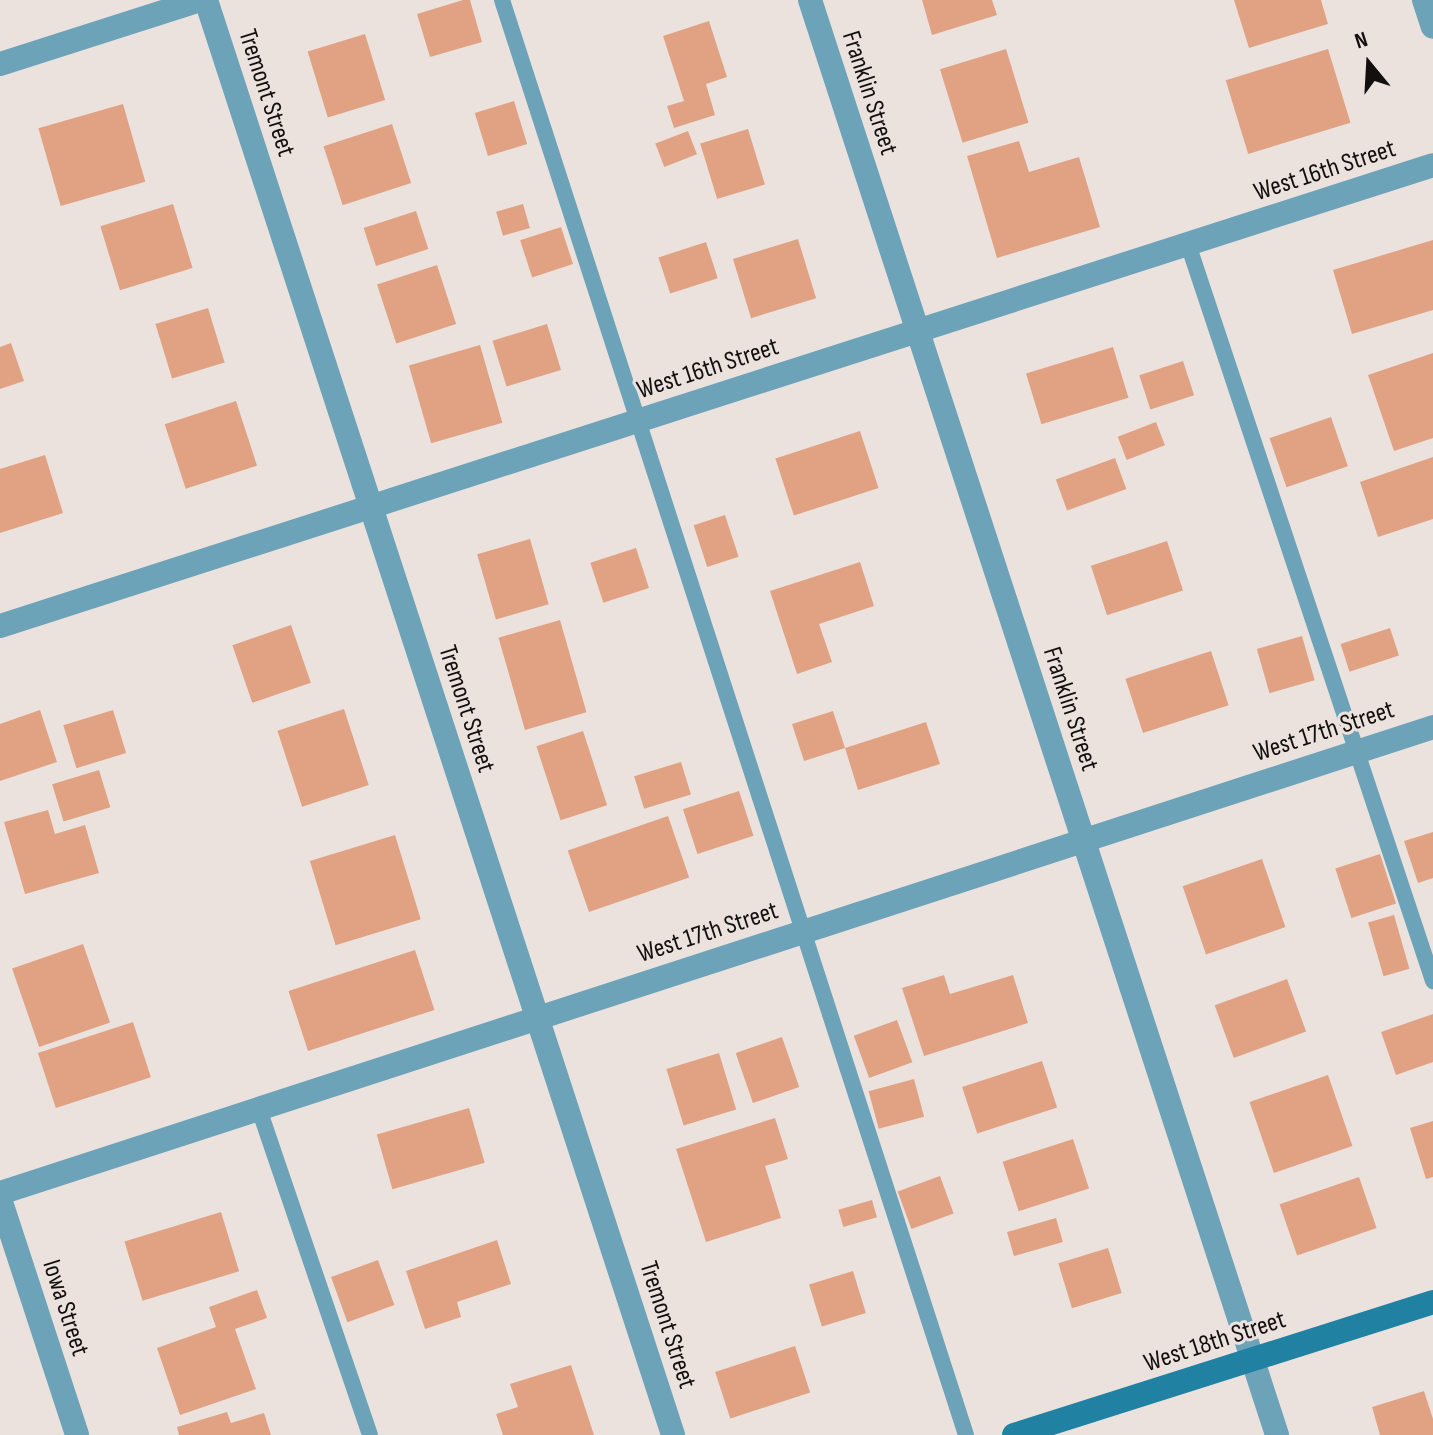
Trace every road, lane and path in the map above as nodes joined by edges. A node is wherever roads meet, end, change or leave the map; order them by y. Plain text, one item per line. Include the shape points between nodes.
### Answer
1 (200, 0) edge
2 (206, 0) edge
3 (502, 0) edge
4 (810, 0) edge
5 (1424, 0) edge
6 (1433, 27) edge
7 (0, 64) edge
8 (1433, 165) edge
9 (1188, 244) junction
10 (917, 331) junction
11 (639, 420) junction
12 (371, 507) junction
13 (0, 626) edge
14 (1433, 727) edge
15 (1359, 751) junction
16 (1083, 840) junction
17 (803, 932) junction
18 (1433, 981) edge
19 (537, 1018) junction
20 (259, 1109) junction
21 (0, 1193) edge
22 (0, 1199) edge
23 (1433, 1302) edge
24 (1252, 1359) junction
25 (77, 1435) edge
26 (370, 1435) edge
27 (673, 1435) edge
28 (966, 1435) edge
29 (1014, 1435) edge
30 (1277, 1435) edge

1 - 7 street
2 - 12 street, Tremont Street
3 - 11 lane
4 - 10 street, Franklin Street
5 - 6 street
8 - 9 street, West 16th Street
9 - 10 street, West 16th Street
9 - 15 lane
10 - 11 street, West 16th Street
10 - 16 street, Franklin Street
11 - 12 street, West 16th Street
11 - 17 lane
12 - 13 street, West 16th Street
12 - 19 street, Tremont Street
14 - 15 street, West 17th Street
15 - 16 street, West 17th Street
15 - 18 lane
16 - 17 street, West 17th Street
16 - 24 street, Franklin Street
17 - 19 street, West 17th Street
17 - 28 lane
19 - 20 street, West 17th Street
19 - 27 street, Tremont Street
20 - 21 street, West 17th Street
20 - 26 lane
22 - 25 street, Iowa Street
23 - 24 main road, West 18th Street
24 - 29 main road, West 18th Street
24 - 30 street, Franklin Street

